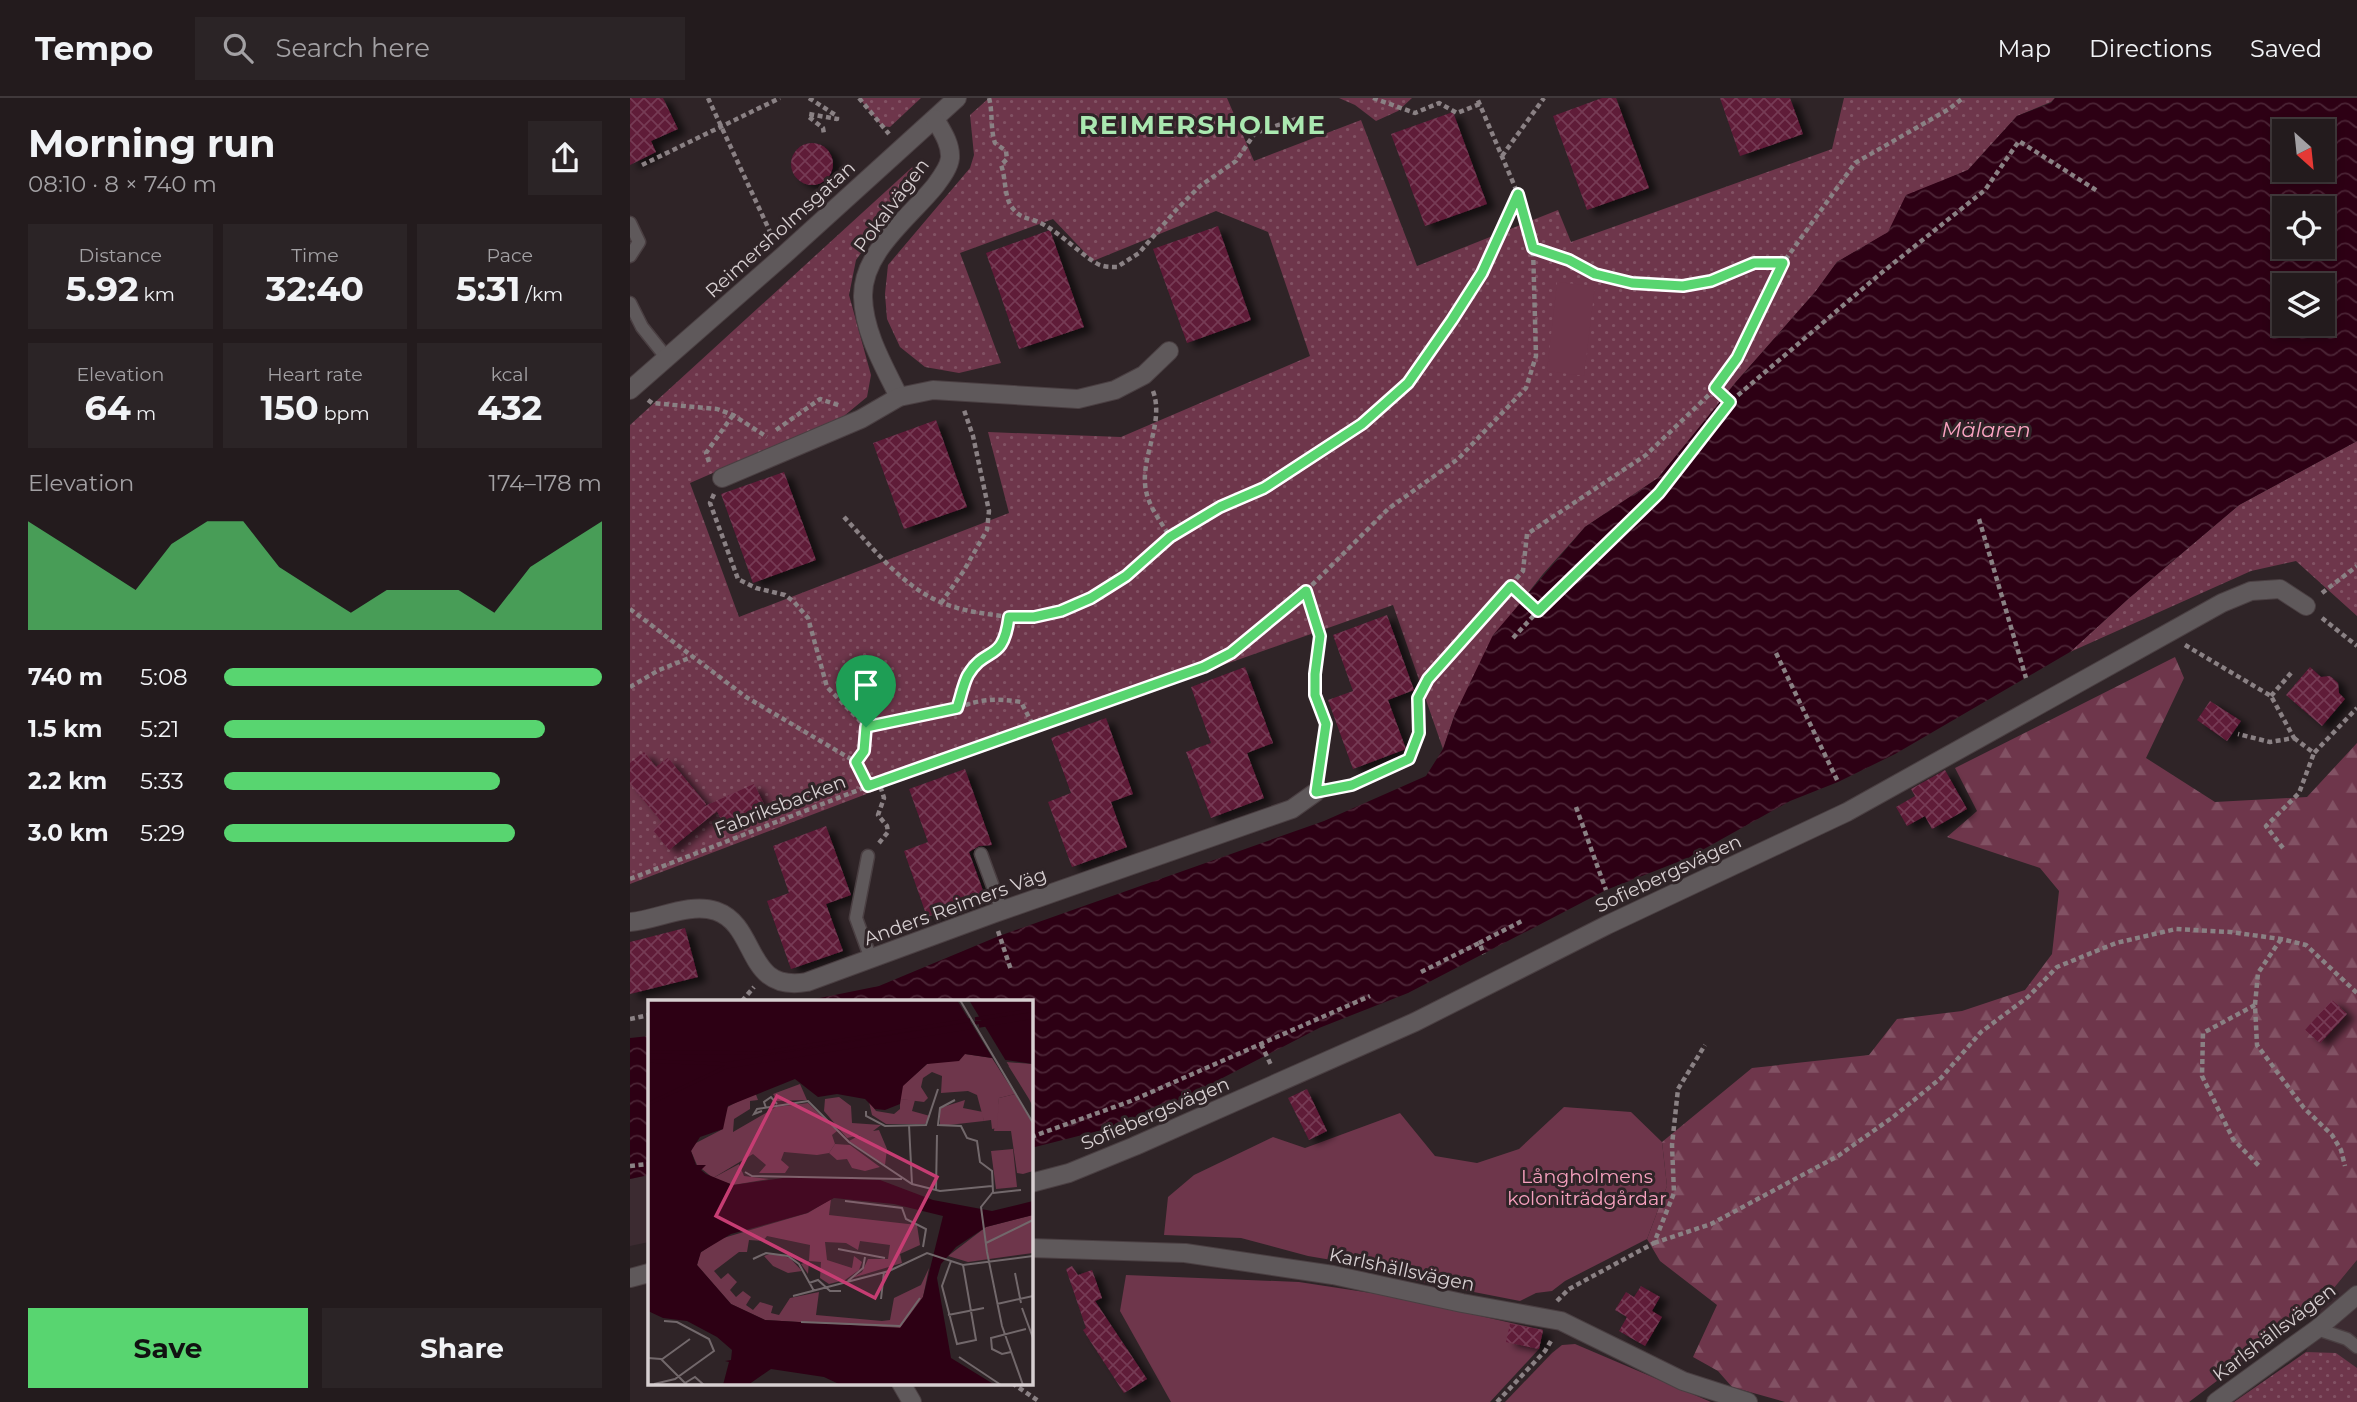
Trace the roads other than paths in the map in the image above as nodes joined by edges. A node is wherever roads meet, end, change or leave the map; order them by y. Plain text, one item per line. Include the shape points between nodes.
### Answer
1 (957, 98) edge
2 (935, 119) junction
3 (630, 223) edge
4 (630, 256) edge
5 (630, 303) edge
6 (1169, 351) dead end
7 (666, 357) junction
8 (630, 390) edge
9 (899, 397) junction
10 (722, 478) road end
11 (2306, 606) road end
12 (1316, 792) road end
13 (981, 854) dead end
14 (868, 856) dead end
15 (1002, 911) junction
16 (630, 922) edge
17 (871, 959) junction
18 (1032, 1183) edge
19 (1032, 1248) edge
20 (648, 1273) edge
21 (630, 1278) edge
22 (2357, 1295) edge
23 (2317, 1329) junction
24 (2357, 1347) edge
25 (902, 1384) edge
26 (912, 1402) edge
27 (1748, 1402) edge
28 (2216, 1402) edge

1 - 2 street, Reimersholmsgatan
2 - 7 street, Reimersholmsgatan
2 - 9 street, Pokalvägen via 946,137 950,159 926,198 876,253 864,286 872,341
3 - 4 lane via 639,242
5 - 7 lane
6 - 9 street via 1144,375 1115,390 1078,399 933,390
7 - 8 street, Reimersholmsgatan
9 - 10 street via 861,419
11 - 18 street, Sofiebergsvägen via 2280,589 2250,591 2222,603 1847,812 1415,1022 1135,1146
12 - 15 street, Anders Reimers Väg via 1292,809
13 - 15 lane
14 - 17 lane via 856,918
15 - 17 street, Anders Reimers Väg
16 - 17 street, Anders Reimers Väg via 688,909 714,910 730,918 765,972 792,985
19 - 27 street, Karlshällsvägen via 1185,1253 1333,1275 1561,1321 1684,1381
20 - 21 street
22 - 23 street, Karlshällsvägen
23 - 24 lane
23 - 28 street, Karlshällsvägen
25 - 26 street

